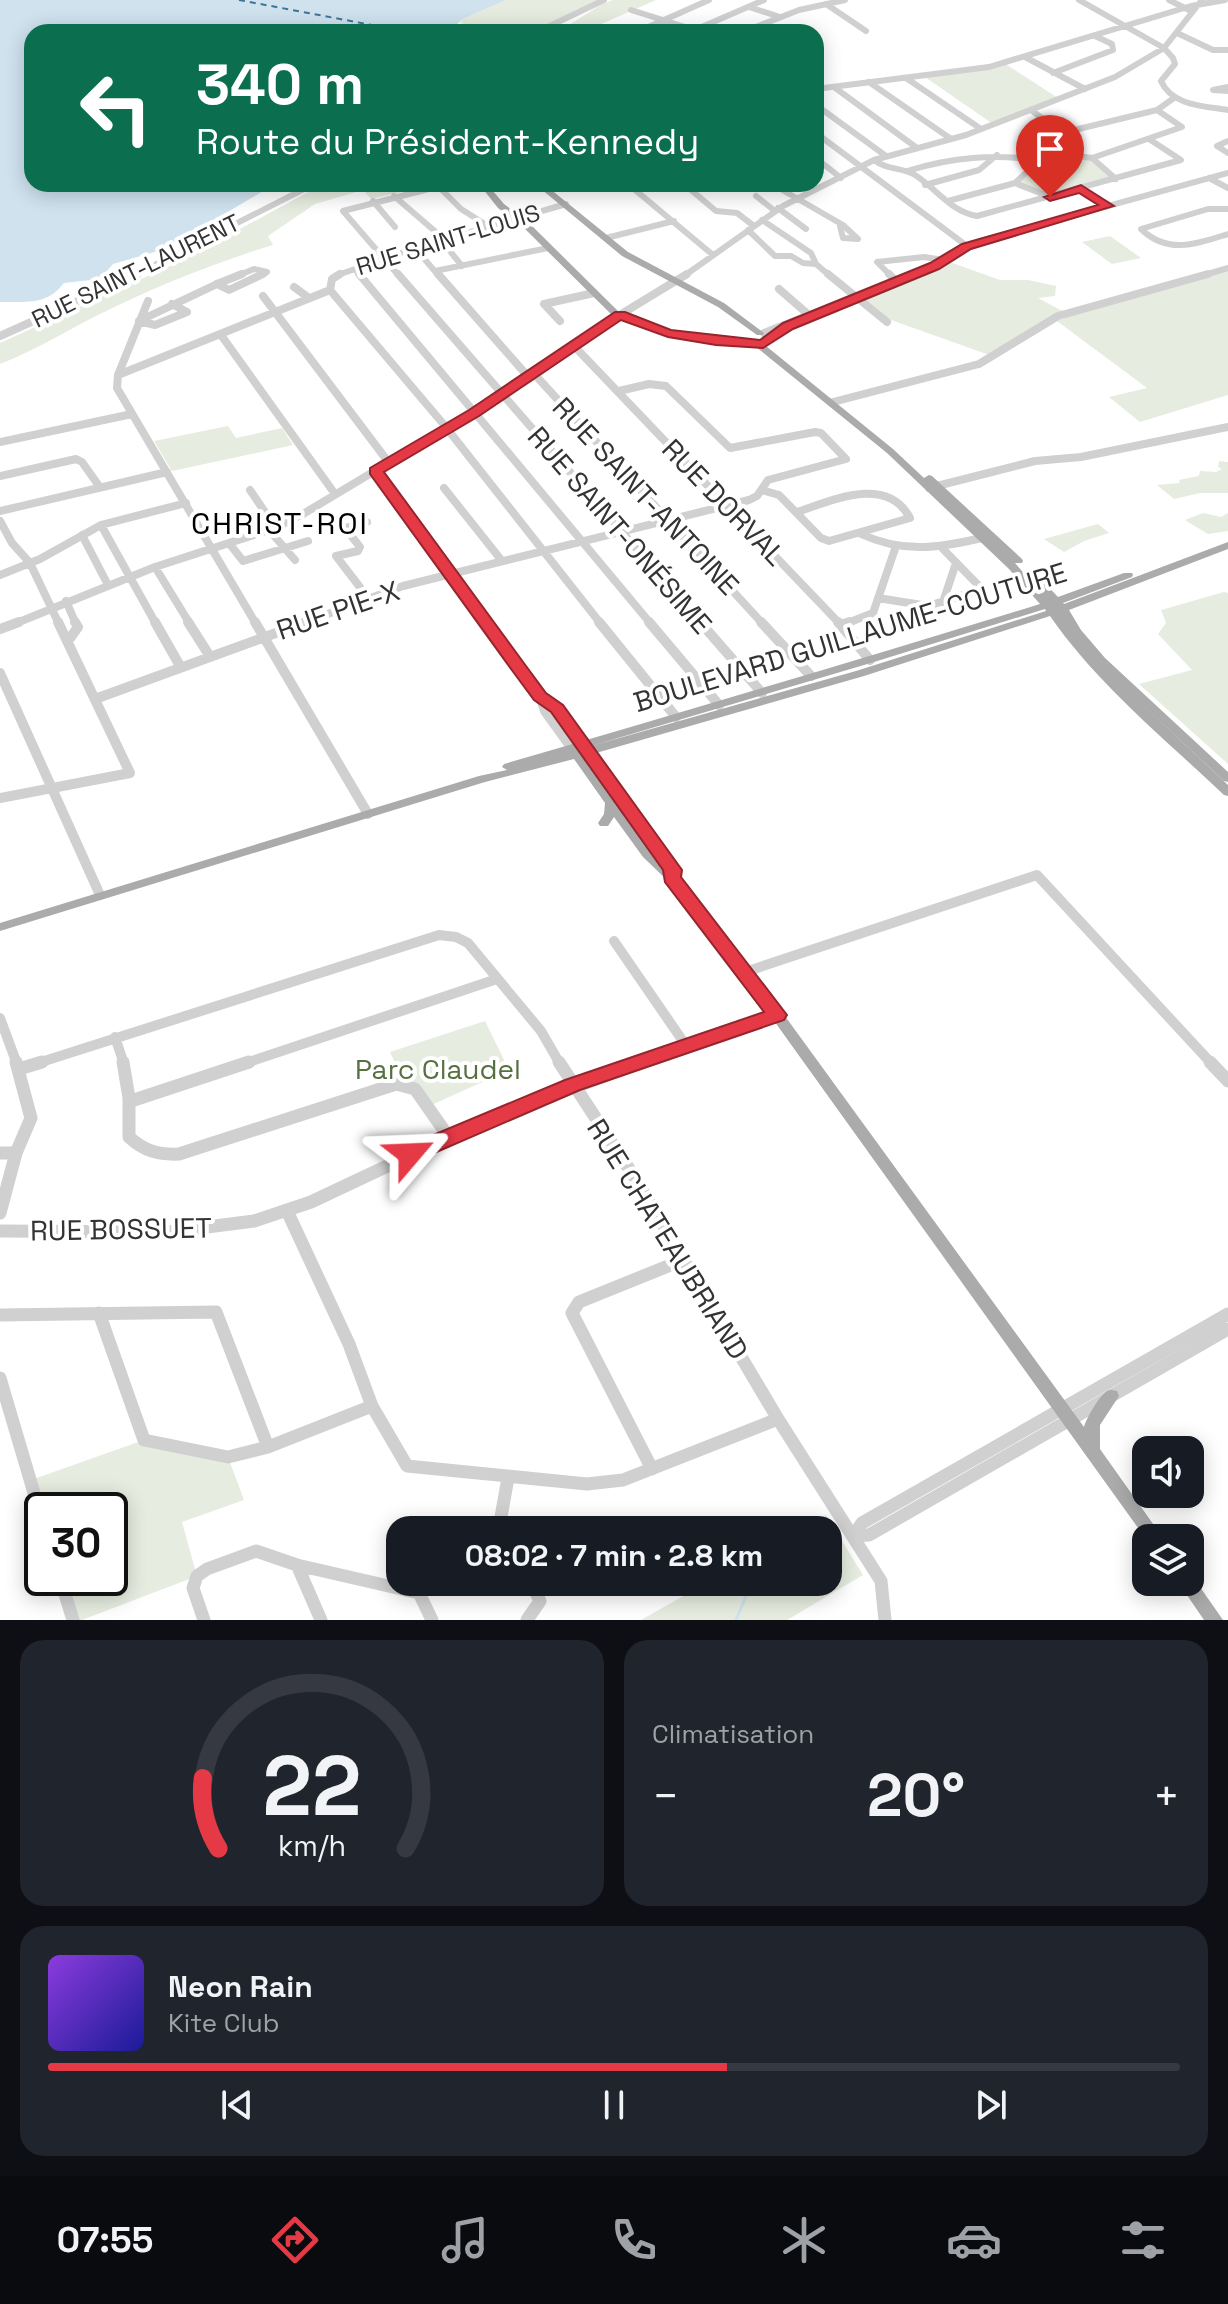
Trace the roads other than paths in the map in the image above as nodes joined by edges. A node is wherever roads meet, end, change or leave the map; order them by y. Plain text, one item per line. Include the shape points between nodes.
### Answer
1 (604, 0) edge
2 (709, 0) edge
3 (764, 0) edge
4 (790, 0) edge
5 (843, 0) edge
6 (1079, 0) edge
7 (1169, 0) edge
8 (1225, 0) edge
9 (1201, 2) edge
10 (826, 4) junction
11 (749, 7) junction
12 (1185, 8) junction
13 (802, 9) junction
14 (631, 10) dead end
15 (1195, 12) junction
16 (780, 17) junction
17 (664, 20) junction
18 (554, 24) edge
19 (655, 24) edge
20 (675, 24) edge
21 (711, 24) edge
22 (767, 24) edge
23 (1126, 26) junction
24 (866, 31) dead end
25 (1177, 33) junction
26 (1094, 36) junction
27 (1164, 48) junction
28 (1228, 50) edge
29 (1155, 54) junction
30 (1025, 57) junction
31 (1173, 58) junction
32 (1053, 73) junction
33 (906, 78) junction
34 (869, 82) junction
35 (824, 83) edge
36 (830, 87) junction
37 (824, 88) edge
38 (1085, 89) junction
39 (1174, 98) junction
40 (1031, 110) junction
41 (1157, 110) junction
42 (1228, 110) edge
43 (824, 111) edge
44 (981, 129) junction
45 (1062, 133) junction
46 (824, 139) edge
47 (951, 139) junction
48 (1149, 139) junction
49 (1228, 141) edge
50 (917, 148) junction
51 (1047, 152) junction
52 (1228, 153) edge
53 (997, 155) junction
54 (886, 156) junction
55 (972, 157) junction
56 (1092, 158) junction
57 (874, 160) junction
58 (1040, 160) junction
59 (824, 164) edge
60 (986, 166) junction
61 (861, 167) junction
62 (907, 171) junction
63 (1228, 173) edge
64 (841, 178) junction
65 (1209, 178) junction
66 (1116, 179) junction
67 (1015, 183) junction
68 (925, 185) junction
69 (824, 186) edge
70 (1228, 188) edge
71 (1081, 189) junction
72 (290, 192) edge
73 (412, 192) edge
74 (444, 192) edge
75 (490, 192) edge
76 (550, 192) edge
77 (638, 192) edge
78 (693, 192) edge
79 (783, 192) edge
80 (811, 192) edge
81 (394, 196) junction
82 (756, 196) dead end
83 (1050, 197) junction
84 (794, 200) junction
85 (373, 201) junction
86 (948, 201) junction
87 (566, 204) junction
88 (1108, 206) junction
89 (1228, 209) edge
90 (776, 210) junction
91 (516, 217) junction
92 (762, 220) junction
93 (674, 221) junction
94 (488, 226) junction
95 (840, 226) dead end
96 (395, 227) dead end
97 (751, 228) junction
98 (806, 229) dead end
99 (1228, 234) edge
100 (606, 238) junction
101 (442, 240) junction
102 (794, 245) junction
103 (967, 246) junction
104 (415, 248) junction
105 (548, 248) junction
106 (713, 255) junction
107 (791, 256) junction
108 (383, 259) junction
109 (944, 260) junction
110 (816, 264) junction
111 (462, 266) junction
112 (1228, 268) edge
113 (355, 269) junction
114 (435, 271) junction
115 (676, 281) junction
116 (897, 282) junction
117 (217, 284) junction
118 (294, 287) dead end
119 (779, 289) dead end
120 (330, 290) junction
121 (594, 293) junction
122 (263, 296) dead end
123 (309, 298) junction
124 (856, 298) junction
125 (148, 301) dead end
126 (172, 304) junction
127 (275, 312) junction
128 (620, 315) junction
129 (810, 316) junction
130 (139, 321) junction
131 (560, 321) dead end
132 (887, 322) dead end
133 (221, 335) junction
134 (0, 336) edge
135 (760, 338) junction
136 (575, 347) junction
137 (118, 375) junction
138 (533, 376) junction
139 (619, 391) junction
140 (502, 395) junction
141 (838, 401) junction
142 (474, 413) junction
143 (132, 414) junction
144 (1228, 427) edge
145 (446, 430) junction
146 (0, 442) edge
147 (389, 463) junction
148 (375, 471) junction
149 (167, 472) junction
150 (0, 476) edge
151 (99, 486) junction
152 (444, 488) dead end
153 (936, 489) junction
154 (250, 490) dead end
155 (762, 490) junction
156 (335, 494) junction
157 (186, 503) junction
158 (727, 505) junction
159 (0, 511) edge
160 (797, 512) junction
161 (669, 519) junction
162 (0, 521) edge
163 (367, 522) dead end
164 (101, 525) junction
165 (280, 525) junction
166 (269, 530) junction
167 (621, 530) junction
168 (861, 534) junction
169 (82, 535) junction
170 (988, 536) junction
171 (1228, 536) edge
172 (308, 541) dead end
173 (581, 541) junction
174 (229, 543) junction
175 (1228, 545) edge
176 (896, 546) junction
177 (213, 548) junction
178 (285, 548) junction
179 (943, 549) junction
180 (542, 550) junction
181 (295, 560) dead end
182 (502, 561) junction
183 (30, 563) junction
184 (956, 563) junction
185 (155, 567) junction
186 (450, 574) junction
187 (0, 575) edge
188 (132, 576) junction
189 (108, 585) junction
190 (1107, 592) junction
191 (878, 598) junction
192 (369, 599) junction
193 (66, 601) junction
194 (943, 602) junction
195 (52, 606) junction
196 (1054, 606) junction
197 (841, 625) junction
198 (0, 629) edge
199 (1077, 632) junction
200 (264, 635) junction
201 (68, 641) junction
202 (209, 655) junction
203 (870, 660) junction
204 (180, 666) junction
205 (0, 673) edge
206 (811, 676) junction
207 (762, 693) junction
208 (95, 699) junction
209 (719, 705) junction
210 (676, 717) junction
211 (580, 749) junction
212 (1228, 778) edge
213 (54, 788) junction
214 (1228, 792) edge
215 (0, 798) edge
216 (611, 803) junction
217 (368, 814) junction
218 (604, 823) dead end
219 (672, 878) junction
220 (100, 895) junction
221 (0, 927) edge
222 (614, 941) dead end
223 (745, 972) junction
224 (497, 979) junction
225 (777, 1015) junction
226 (0, 1018) edge
227 (115, 1037) junction
228 (687, 1047) junction
229 (19, 1069) junction
230 (1228, 1081) edge
231 (572, 1085) junction
232 (131, 1101) junction
233 (448, 1136) junction
234 (0, 1153) edge
235 (16, 1153) junction
236 (0, 1213) edge
237 (288, 1213) junction
238 (0, 1231) edge
239 (683, 1260) junction
240 (99, 1313) junction
241 (1228, 1314) edge
242 (0, 1315) edge
243 (1228, 1329) edge
244 (0, 1378) edge
245 (1111, 1396) junction
246 (372, 1406) junction
247 (1066, 1415) junction
248 (778, 1419) junction
249 (268, 1447) junction
250 (1093, 1451) junction
251 (652, 1469) junction
252 (508, 1478) junction
253 (34, 1492) edge
254 (501, 1516) edge
255 (1145, 1524) edge
256 (853, 1536) junction
257 (297, 1565) junction
258 (66, 1596) edge
259 (538, 1596) edge
260 (1197, 1596) edge
261 (73, 1620) edge
262 (204, 1620) edge
263 (321, 1620) edge
264 (432, 1620) edge
265 (527, 1620) edge
266 (885, 1620) edge
267 (1214, 1620) edge

1 - 18 street
2 - 17 street
3 - 11 street
4 - 13 street
5 - 10 street
6 - 23 street
7 - 12 street
8 - 9 street
9 - 12 street
9 - 15 street
10 - 13 street
10 - 24 street
11 - 16 street
11 - 21 street
12 - 15 street
12 - 23 street
13 - 16 street
14 - 17 street
15 - 25 street
16 - 22 street
17 - 19 street
17 - 20 street
23 - 26 street
23 - 27 street
25 - 27 street
25 - 28 street via 1213,50
26 - 30 street
26 - 32 street via 1112,44 1113,50
27 - 29 street
27 - 31 street
29 - 31 street
29 - 38 street
30 - 32 street
30 - 33 street
31 - 39 street via 1175,64 1161,81
32 - 38 street
33 - 34 street
33 - 44 street
34 - 36 street
34 - 47 street
35 - 36 street
36 - 37 street
36 - 50 street
38 - 40 street
39 - 41 street
39 - 42 street
40 - 44 street
40 - 45 street
41 - 45 street
41 - 48 street via 1182,127
43 - 54 street
44 - 47 street
45 - 51 street
46 - 61 street
47 - 50 street
48 - 56 street
48 - 66 street via 1181,160
49 - 52 street via 1217,146
50 - 54 street
51 - 56 street
51 - 58 street
53 - 55 street
53 - 58 street
53 - 60 street
54 - 57 street
55 - 60 street
55 - 62 street
56 - 66 street
57 - 61 street
57 - 62 street via 886,169
58 - 67 street
59 - 64 street
60 - 68 street
61 - 64 street
61 - 103 street
62 - 68 street
63 - 65 street
64 - 69 street
65 - 70 street
65 - 88 street
66 - 71 street
67 - 83 street
67 - 86 street
68 - 86 street
71 - 83 street
71 - 88 street
72 - 134 street, RUE SAINT-LAURENT via 201,243
73 - 81 street
74 - 94 street
75 - 91 main road
76 - 87 main road
77 - 93 street
78 - 97 street via 716,211 737,213
79 - 84 street
80 - 84 street
81 - 85 street
81 - 101 street
82 - 90 street
83 - 86 street via 980,215 969,215
84 - 90 street
84 - 95 street
85 - 96 street
85 - 108 street, RUE SAINT-ONÉSIME via 343,211
87 - 91 street, RUE SAINT-LOUIS
87 - 100 main road
88 - 103 street
89 - 99 street via 1208,209 1141,229 1162,246 1175,248
90 - 92 street
90 - 98 street
91 - 94 street, RUE SAINT-LOUIS
91 - 105 main road
92 - 97 street
92 - 102 street
93 - 100 street
93 - 106 street
94 - 101 street, RUE SAINT-LOUIS
97 - 106 street
97 - 107 street via 775,256
100 - 115 main road via 627,256
101 - 104 street, RUE SAINT-LOUIS
101 - 111 street
102 - 107 street
102 - 110 street via 814,256
103 - 109 street
104 - 108 street, RUE SAINT-LOUIS
104 - 114 street, RUE SAINT-ANTOINE
105 - 111 street
105 - 121 main road
106 - 115 street
107 - 110 street
108 - 113 street, RUE SAINT-LOUIS
108 - 140 street, RUE SAINT-ONÉSIME
109 - 116 street
109 - 116 street via 877,262
110 - 124 street
111 - 114 street
112 - 141 street via 1066,313 979,364
113 - 120 street, RUE SAINT-LOUIS via 336,275
113 - 142 street
114 - 138 street, RUE SAINT-ANTOINE
115 - 128 street
115 - 135 main road
116 - 124 street
117 - 117 street via 254,269 267,272 229,290
117 - 126 street
118 - 123 street
119 - 129 street
120 - 123 street, RUE SAINT-LOUIS
120 - 145 street
121 - 128 main road
121 - 131 street via 544,304
122 - 127 street
123 - 127 street, RUE SAINT-LOUIS
124 - 129 street
124 - 132 street
125 - 130 street
126 - 130 street
126 - 130 street via 187,312 155,325
127 - 133 street, RUE SAINT-LOUIS
127 - 147 street
128 - 135 main road via 662,332 735,342
128 - 136 street
129 - 135 street
130 - 137 street
133 - 137 street, RUE SAINT-LOUIS
133 - 156 street
135 - 141 main road
136 - 138 street
136 - 139 street, RUE DORVAL
137 - 143 street via 117,388
138 - 140 street
138 - 161 street, RUE SAINT-ANTOINE
139 - 155 street, RUE PIE-X via 666,386 730,448 815,432 846,459 768,480
139 - 158 street, RUE DORVAL
140 - 142 street
140 - 167 street, RUE SAINT-ONÉSIME
141 - 153 main road
142 - 145 street
142 - 173 street
143 - 146 street
143 - 149 street
144 - 153 street via 1081,457 1035,461
145 - 147 street
145 - 180 street
147 - 148 street
148 - 156 street
148 - 186 street
149 - 151 street
149 - 157 street
150 - 151 street via 76,459
151 - 159 street
152 - 182 street
153 - 170 main road
154 - 165 street
155 - 158 street, RUE PIE-X via 749,500
155 - 160 street via 779,495
156 - 165 street
157 - 164 street
157 - 177 street
158 - 161 street, RUE PIE-X
158 - 197 street, RUE DORVAL
160 - 168 street via 829,541
160 - 168 street via 875,491 908,511 905,521
161 - 167 street, RUE PIE-X
161 - 206 street, RUE SAINT-ANTOINE
162 - 183 street
163 - 192 street via 345,528 358,551 336,556
164 - 169 street
164 - 188 street
165 - 166 street
166 - 174 street
166 - 178 street
167 - 173 street, RUE PIE-X
167 - 207 street, RUE SAINT-ONÉSIME
168 - 176 street
169 - 183 street
169 - 189 street
170 - 179 street
170 - 196 main road
171 - 196 main road, BOULEVARD GUILLAUME-COUTURE
172 - 178 street
173 - 180 street, RUE PIE-X
173 - 209 street
174 - 177 street
174 - 178 street via 243,561
175 - 190 main road, BOULEVARD GUILLAUME-COUTURE
176 - 179 street
176 - 191 street
177 - 185 street
177 - 200 street
178 - 181 street
179 - 184 street
180 - 182 street, RUE PIE-X
180 - 210 street
182 - 186 street, RUE PIE-X
183 - 187 street
183 - 195 street
184 - 194 street
184 - 194 street via 982,589
185 - 188 street
185 - 202 street
186 - 192 street, RUE PIE-X
186 - 211 street via 540,696 545,711
188 - 189 street
188 - 204 street
189 - 193 street
190 - 196 main road, BOULEVARD GUILLAUME-COUTURE
190 - 199 main road via 1077,609
191 - 194 street via 917,607
191 - 197 street via 873,613
192 - 200 street, RUE PIE-X
193 - 195 street
193 - 201 street via 78,627
195 - 198 street
195 - 201 street
196 - 199 main road
196 - 203 main road, BOULEVARD GUILLAUME-COUTURE
196 - 211 main road, BOULEVARD GUILLAUME-COUTURE via 768,701
196 - 214 main road via 1071,639
197 - 203 street, RUE DORVAL
199 - 212 main road
200 - 202 street, RUE PIE-X
200 - 217 street
201 - 208 street
202 - 204 street, RUE PIE-X
203 - 206 main road, BOULEVARD GUILLAUME-COUTURE
204 - 208 street, RUE PIE-X
205 - 213 street
206 - 207 main road, BOULEVARD GUILLAUME-COUTURE
207 - 209 main road, BOULEVARD GUILLAUME-COUTURE
208 - 213 street via 130,773
209 - 210 main road, BOULEVARD GUILLAUME-COUTURE
210 - 211 main road, BOULEVARD GUILLAUME-COUTURE
211 - 216 main road
211 - 217 main road, BOULEVARD GUILLAUME-COUTURE
211 - 219 main road via 673,870
213 - 215 street
213 - 220 street
216 - 218 main road
216 - 219 main road via 647,854
217 - 220 main road, BOULEVARD GUILLAUME-COUTURE
219 - 223 main road
220 - 221 main road, BOULEVARD GUILLAUME-COUTURE
222 - 228 street
223 - 225 main road
223 - 230 street via 1037,875
224 - 227 street, RUE CHATEAUBRIAND via 468,943 439,935
224 - 231 street, RUE CHATEAUBRIAND via 541,1031
224 - 232 street
225 - 228 street, RUE BOSSUET
225 - 247 main road
226 - 229 street
227 - 229 street, RUE CHATEAUBRIAND
227 - 232 street
228 - 231 street, RUE BOSSUET
229 - 235 street via 31,1118
231 - 233 street, RUE BOSSUET
231 - 239 street, RUE CHATEAUBRIAND
232 - 233 street via 129,1137 141,1150 162,1155 396,1084 415,1089
233 - 237 street, RUE BOSSUET
234 - 235 street
235 - 236 street
237 - 238 street, RUE BOSSUET via 181,1231
237 - 246 street
239 - 248 street, RUE CHATEAUBRIAND
239 - 251 street via 579,1302 572,1313
240 - 242 street
240 - 249 street via 144,1440 228,1457
240 - 249 street via 216,1312
241 - 247 street
243 - 245 street
244 - 253 street
245 - 247 street
245 - 250 main road via 1092,1424
246 - 249 street
246 - 252 street via 407,1466
247 - 250 main road
247 - 256 street via 862,1523
248 - 251 street
248 - 256 street, RUE CHATEAUBRIAND
250 - 255 main road
251 - 252 street via 623,1480 587,1484
252 - 254 street
256 - 266 street, RUE CHATEAUBRIAND via 881,1581
257 - 262 street via 256,1551 207,1569 193,1588
257 - 263 street
257 - 264 street via 419,1593
258 - 261 street
259 - 265 street via 540,1601
260 - 267 main road

